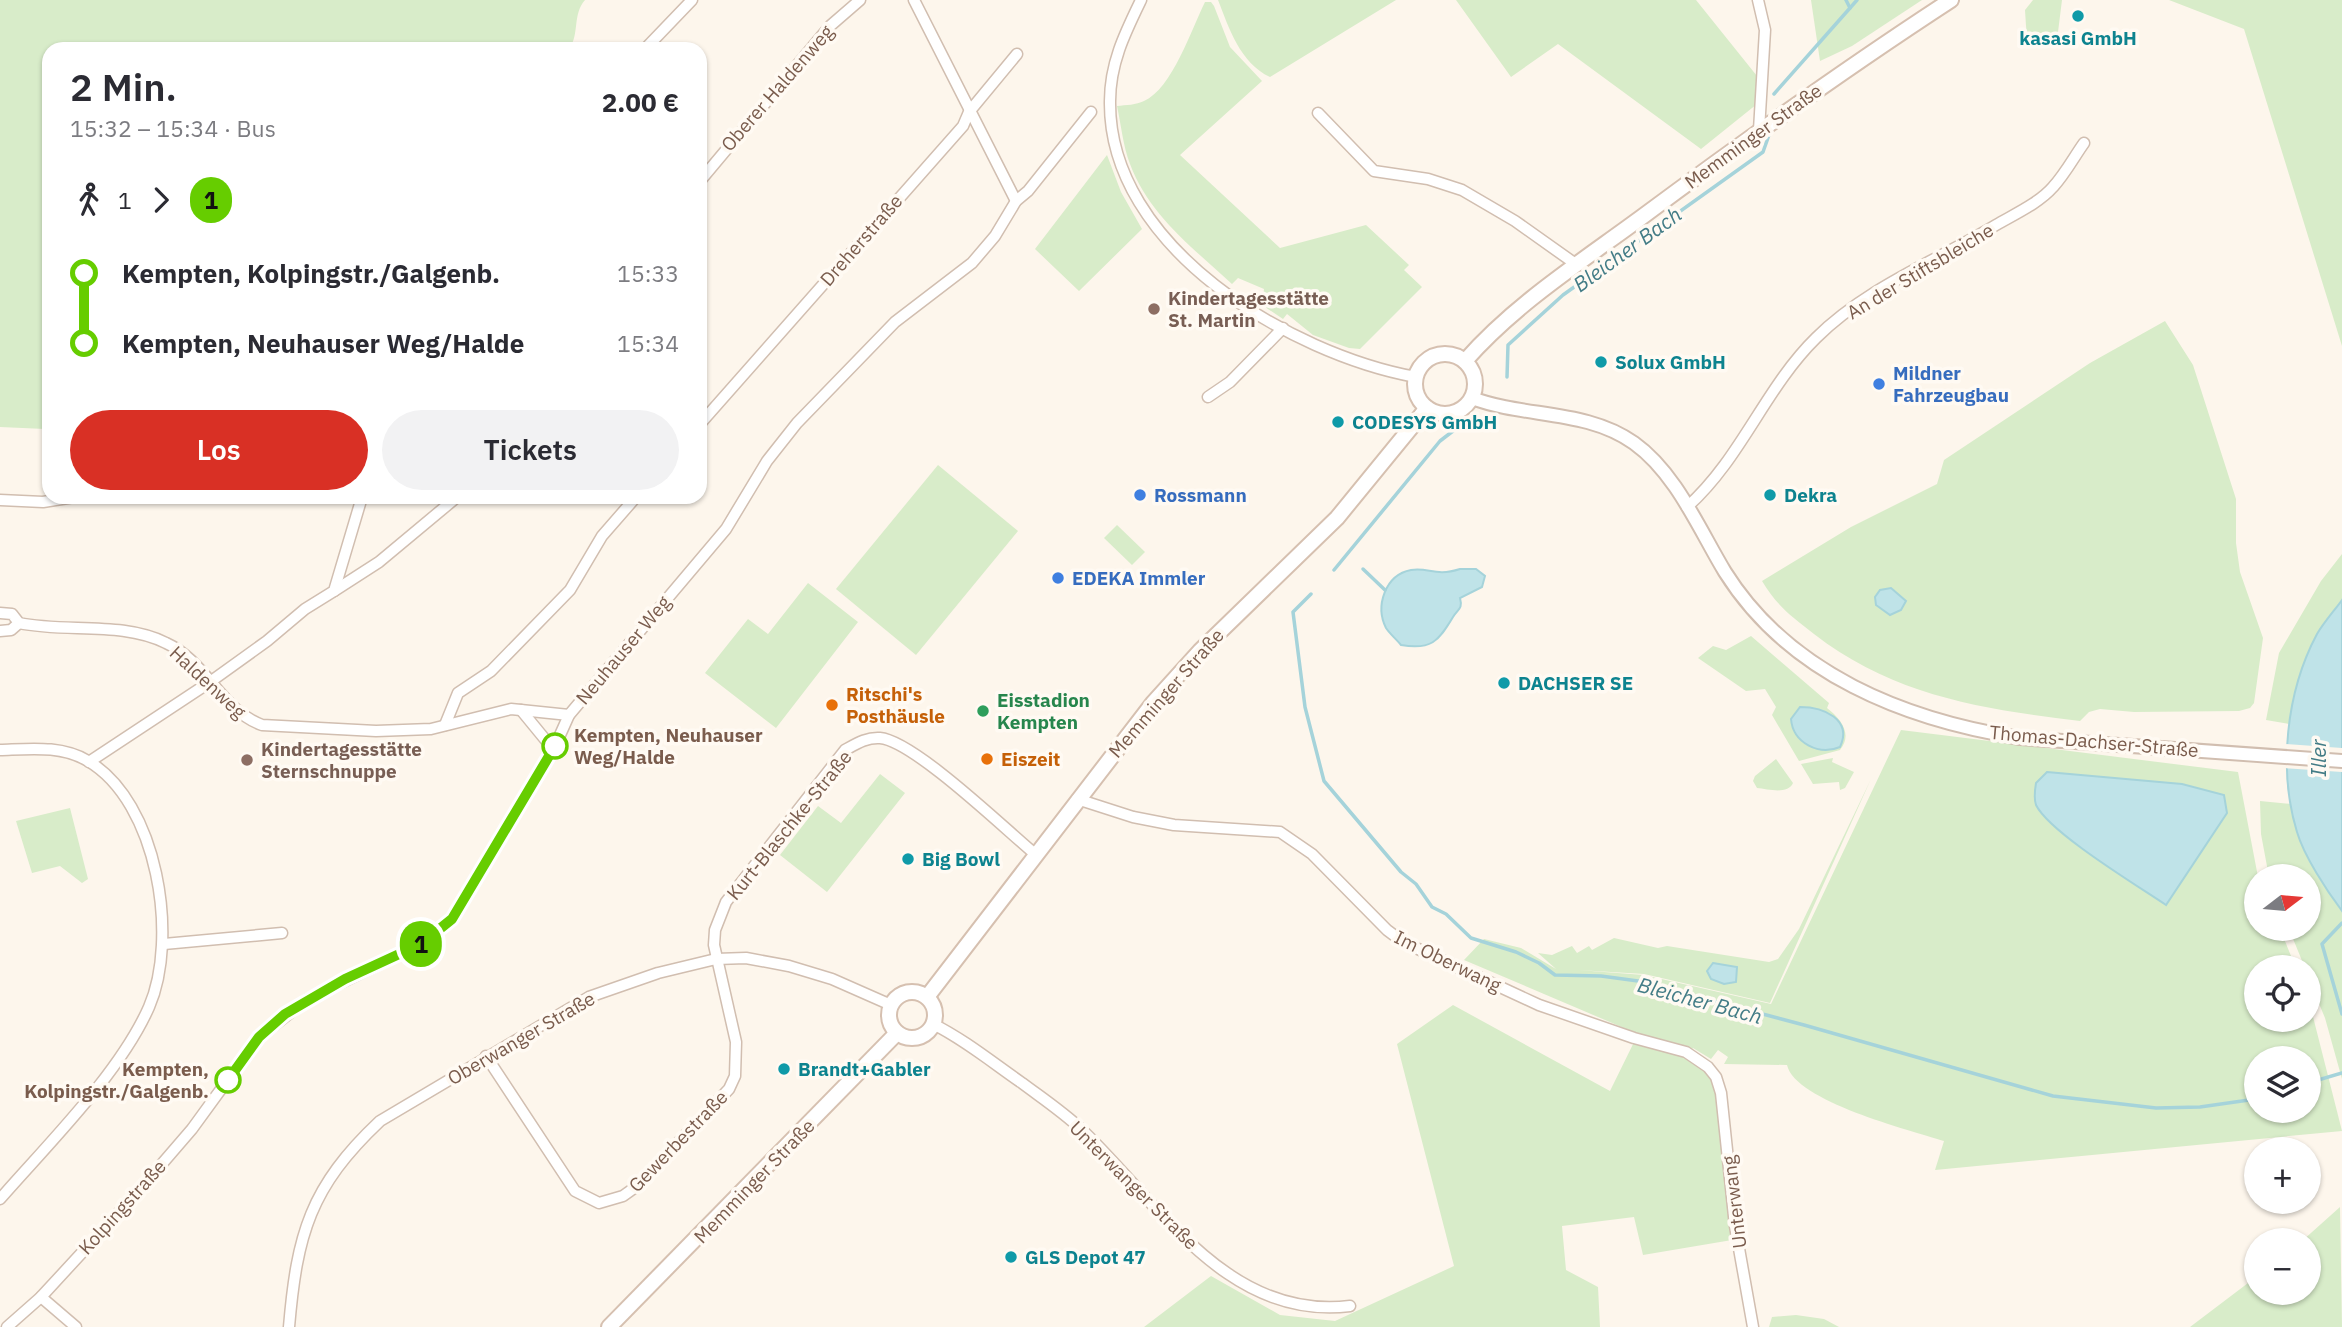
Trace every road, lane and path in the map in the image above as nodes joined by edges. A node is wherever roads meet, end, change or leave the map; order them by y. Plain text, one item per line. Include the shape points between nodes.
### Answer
1 (692, 0) edge
2 (860, 0) edge
3 (914, 0) edge
4 (1141, 0) edge
5 (1758, 0) edge
6 (1951, 0) edge
7 (652, 42) edge
8 (1017, 54) dead end
9 (969, 112) junction
10 (1091, 112) dead end
11 (1318, 113) dead end
12 (1759, 130) junction
13 (2084, 143) dead end
14 (707, 173) edge
15 (1016, 201) junction
16 (1577, 265) junction
17 (1283, 328) junction
18 (1465, 361) junction
19 (1416, 377) junction
20 (1208, 397) dead end
21 (1472, 398) junction
22 (1427, 408) junction
23 (707, 416) edge
24 (0, 500) edge
25 (42, 502) edge
26 (360, 504) edge
27 (449, 504) edge
28 (630, 504) edge
29 (1687, 507) junction
30 (334, 591) junction
31 (0, 613) edge
32 (19, 624) junction
33 (0, 631) edge
34 (210, 682) junction
35 (521, 710) junction
36 (569, 715) junction
37 (445, 725) junction
38 (553, 749) junction
39 (0, 750) edge
40 (2342, 761) edge
41 (89, 762) junction
42 (1077, 799) junction
43 (1035, 854) junction
44 (282, 933) dead end
45 (164, 944) junction
46 (716, 959) junction
47 (927, 997) junction
48 (891, 1005) junction
49 (933, 1024) junction
50 (897, 1033) junction
51 (486, 1056) junction
52 (1716, 1077) joint
53 (228, 1080) joint
54 (0, 1199) edge
55 (41, 1297) junction
56 (1350, 1306) dead end
57 (7, 1327) edge
58 (76, 1327) edge
59 (289, 1327) edge
60 (609, 1327) edge
61 (1752, 1327) edge

1 - 7 street
2 - 14 street, Oberer Haldenweg via 830,26
3 - 9 street
4 - 17 street via 1116,54 1110,101 1124,173 1134,196 1177,249 1230,296
5 - 12 street via 1765,30
6 - 12 main road, Memminger Straße
8 - 9 street, Dreherstraße
9 - 15 street
9 - 23 street, Dreherstraße via 963,126
10 - 15 street
11 - 16 street via 1374,171 1428,178 1462,190
12 - 16 main road, Memminger Straße
13 - 29 street, An der Stiftsbleiche via 2052,188 2028,206 1899,279 1816,338 1727,464
15 - 36 street, Neuhauser Weg via 972,263 895,322 797,423 767,461 726,528
16 - 18 main road, Memminger Straße via 1500,323
17 - 19 street via 1369,365
17 - 20 street via 1230,382
18 - 19 main road via 1436,355
18 - 21 main road via 1475,379
19 - 22 main road via 1417,394
21 - 22 main road via 1457,412 1436,413
21 - 29 street, Thomas-Dachser-Straße via 1595,422 1634,443
22 - 42 main road, Memminger Straße via 1338,518 1200,651 1153,703
24 - 25 street
26 - 30 street
27 - 30 street via 379,562
28 - 37 street via 602,536 570,590 491,671 458,693
29 - 40 street, Thomas-Dachser-Straße via 1753,611 1803,656 1896,708 2020,738
30 - 34 street
31 - 32 street, Haldenweg via 12,614
32 - 33 street, Haldenweg
32 - 34 street, Haldenweg via 139,634 168,643
34 - 37 street, Haldenweg via 248,720 262,725 376,731
34 - 41 street
35 - 36 street, Haldenweg
35 - 37 street, Haldenweg
35 - 38 street
36 - 38 street, Neuhauser Weg
38 - 53 street, Neuhauser Weg via 452,919 421,944 345,979 285,1014 259,1037
39 - 41 street via 65,751
41 - 45 street via 120,792 135,815 155,868
42 - 43 main road, Memminger Straße
42 - 52 street, Im Oberwang via 1174,825 1280,832 1301,844 1403,942 1539,1004 1686,1052 1709,1066
43 - 46 street, Kurt-Blaschke-Straße via 907,748 880,738 867,739 845,750 726,902 715,930
43 - 47 main road, Memminger Straße
44 - 45 street
45 - 54 street via 150,1005 131,1040
46 - 48 street, Oberwanger Straße via 746,958 789,966
46 - 51 street, Oberwanger Straße via 589,997
46 - 51 street, Gewerbestraße via 736,1042 735,1076 729,1088 623,1196 599,1203 575,1191
47 - 48 main road via 911,992
47 - 49 main road via 935,1013
48 - 50 main road via 890,1020
49 - 50 main road via 916,1038
49 - 56 street, Unterwanger Straße via 975,1049 1079,1127 1226,1275 1302,1307
50 - 60 main road, Memminger Straße
51 - 59 street, Oberwanger Straße via 380,1121 330,1176 300,1241
52 - 61 street, Unterwang
53 - 55 street, Kolpingstraße via 144,1185
55 - 57 street, Kolpingstraße
55 - 58 street

